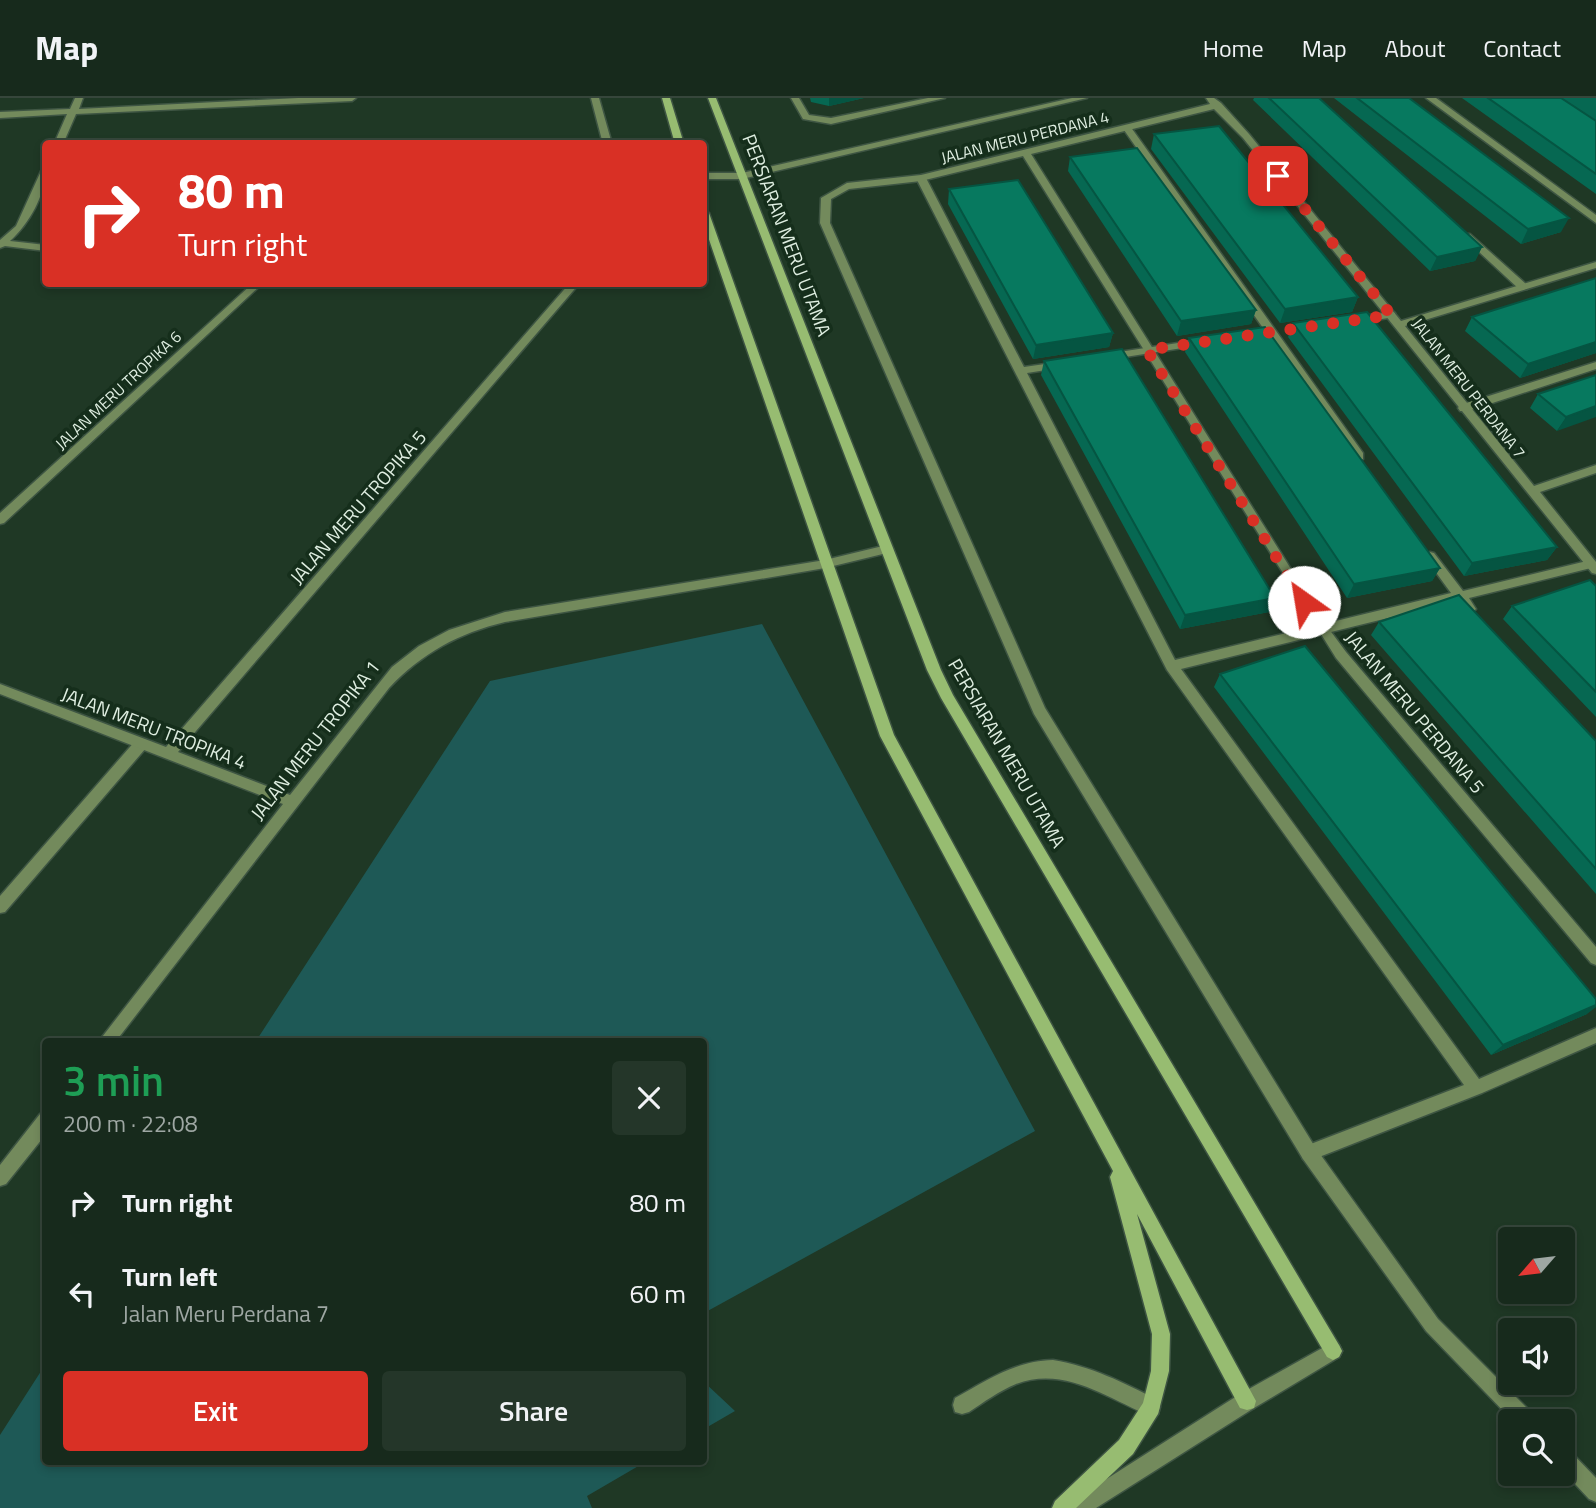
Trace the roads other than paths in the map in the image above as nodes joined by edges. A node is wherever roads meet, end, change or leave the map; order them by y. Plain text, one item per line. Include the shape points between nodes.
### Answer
1 (79, 98) edge
2 (352, 98) edge
3 (596, 98) edge
4 (666, 98) edge
5 (712, 98) edge
6 (795, 98) edge
7 (941, 98) edge
8 (1083, 98) edge
9 (1430, 98) edge
10 (1213, 102) edge
11 (73, 111) junction
12 (0, 114) edge
13 (1127, 128) junction
14 (60, 140) edge
15 (607, 140) edge
16 (679, 140) edge
17 (1026, 153) junction
18 (707, 176) edge
19 (741, 176) junction
20 (921, 178) junction
21 (42, 179) edge
22 (1596, 220) edge
23 (707, 222) edge
24 (1454, 224) edge
25 (2, 244) edge
26 (42, 248) edge
27 (1596, 265) edge
28 (254, 287) edge
29 (571, 287) edge
30 (1524, 287) junction
31 (1391, 315) junction
32 (1338, 323) edge
33 (1399, 325) junction
34 (1285, 331) edge
35 (1272, 333) junction
36 (1258, 335) edge
37 (1216, 341) edge
38 (1147, 350) junction
39 (1096, 359) edge
40 (1070, 363) edge
41 (1596, 365) edge
42 (1018, 371) junction
43 (1464, 408) junction
44 (1365, 465) edge
45 (1596, 469) edge
46 (1531, 491) junction
47 (0, 520) edge
48 (1420, 542) edge
49 (887, 549) junction
50 (825, 564) junction
51 (1593, 567) edge
52 (1459, 597) junction
53 (1477, 616) edge
54 (1322, 628) junction
55 (1172, 666) junction
56 (0, 689) edge
57 (141, 744) junction
58 (169, 754) junction
59 (294, 802) junction
60 (0, 907) edge
61 (1596, 958) edge
62 (1596, 1035) edge
63 (109, 1038) edge
64 (1476, 1088) junction
65 (42, 1125) edge
66 (1111, 1152) junction
67 (1309, 1153) junction
68 (0, 1178) edge
69 (1334, 1351) joint
70 (1247, 1401) junction
71 (962, 1405) dead end
72 (1151, 1407) junction
73 (1514, 1409) edge
74 (1575, 1470) edge
75 (1596, 1492) edge
76 (1062, 1508) edge
77 (1079, 1508) edge

1 - 11 street
2 - 11 street
3 - 15 street
4 - 16 main road
5 - 19 main road, PERSIARAN MERU UTAMA
6 - 7 street via 806,117 831,121
8 - 19 street
9 - 22 street
10 - 13 street, JALAN MERU PERDANA 4
10 - 31 street, JALAN MERU PERDANA 7
11 - 12 street
11 - 14 street
13 - 17 street, JALAN MERU PERDANA 4
13 - 35 street
17 - 20 street, JALAN MERU PERDANA 4
17 - 38 street, JALAN MERU PERDANA 5
18 - 19 street
19 - 49 main road, PERSIARAN MERU UTAMA
20 - 42 street
20 - 67 street, JALAN MERU PERDANA 4 via 847,186 826,198 825,223 1039,710
21 - 25 street via 20,227
23 - 50 main road
24 - 30 street
25 - 26 street
27 - 30 street
28 - 47 street, JALAN MERU TROPIKA 6
29 - 58 street, JALAN MERU TROPIKA 5
30 - 33 street
31 - 32 street
31 - 33 street, JALAN MERU PERDANA 7
33 - 43 street, JALAN MERU PERDANA 7
34 - 35 street
35 - 36 street
35 - 44 street
37 - 38 street
38 - 39 street
38 - 54 street, JALAN MERU PERDANA 5
40 - 42 street
41 - 43 street
42 - 55 street
43 - 46 street, JALAN MERU PERDANA 7
45 - 46 street
46 - 51 street, JALAN MERU PERDANA 7
48 - 52 street
49 - 50 street, JALAN MERU TROPIKA 1
49 - 69 main road, PERSIARAN MERU UTAMA via 948,698
50 - 59 street, JALAN MERU TROPIKA 1 via 505,617 457,630 399,667
50 - 66 main road via 887,736
51 - 52 street
52 - 53 street
52 - 54 street
54 - 55 street
54 - 61 street, JALAN MERU PERDANA 5
55 - 64 street
56 - 57 street, JALAN MERU TROPIKA 4
57 - 58 street, JALAN MERU TROPIKA 4
57 - 60 street
58 - 59 street, JALAN MERU TROPIKA 4
59 - 63 street, JALAN MERU TROPIKA 1
62 - 64 street
64 - 67 street
65 - 68 street
66 - 70 main road
66 - 72 main road via 1161,1334 1160,1371
67 - 73 street via 1432,1325
69 - 70 street
70 - 77 street
71 - 72 street via 1017,1375 1043,1368 1098,1380
72 - 76 main road via 1126,1447
74 - 75 street

